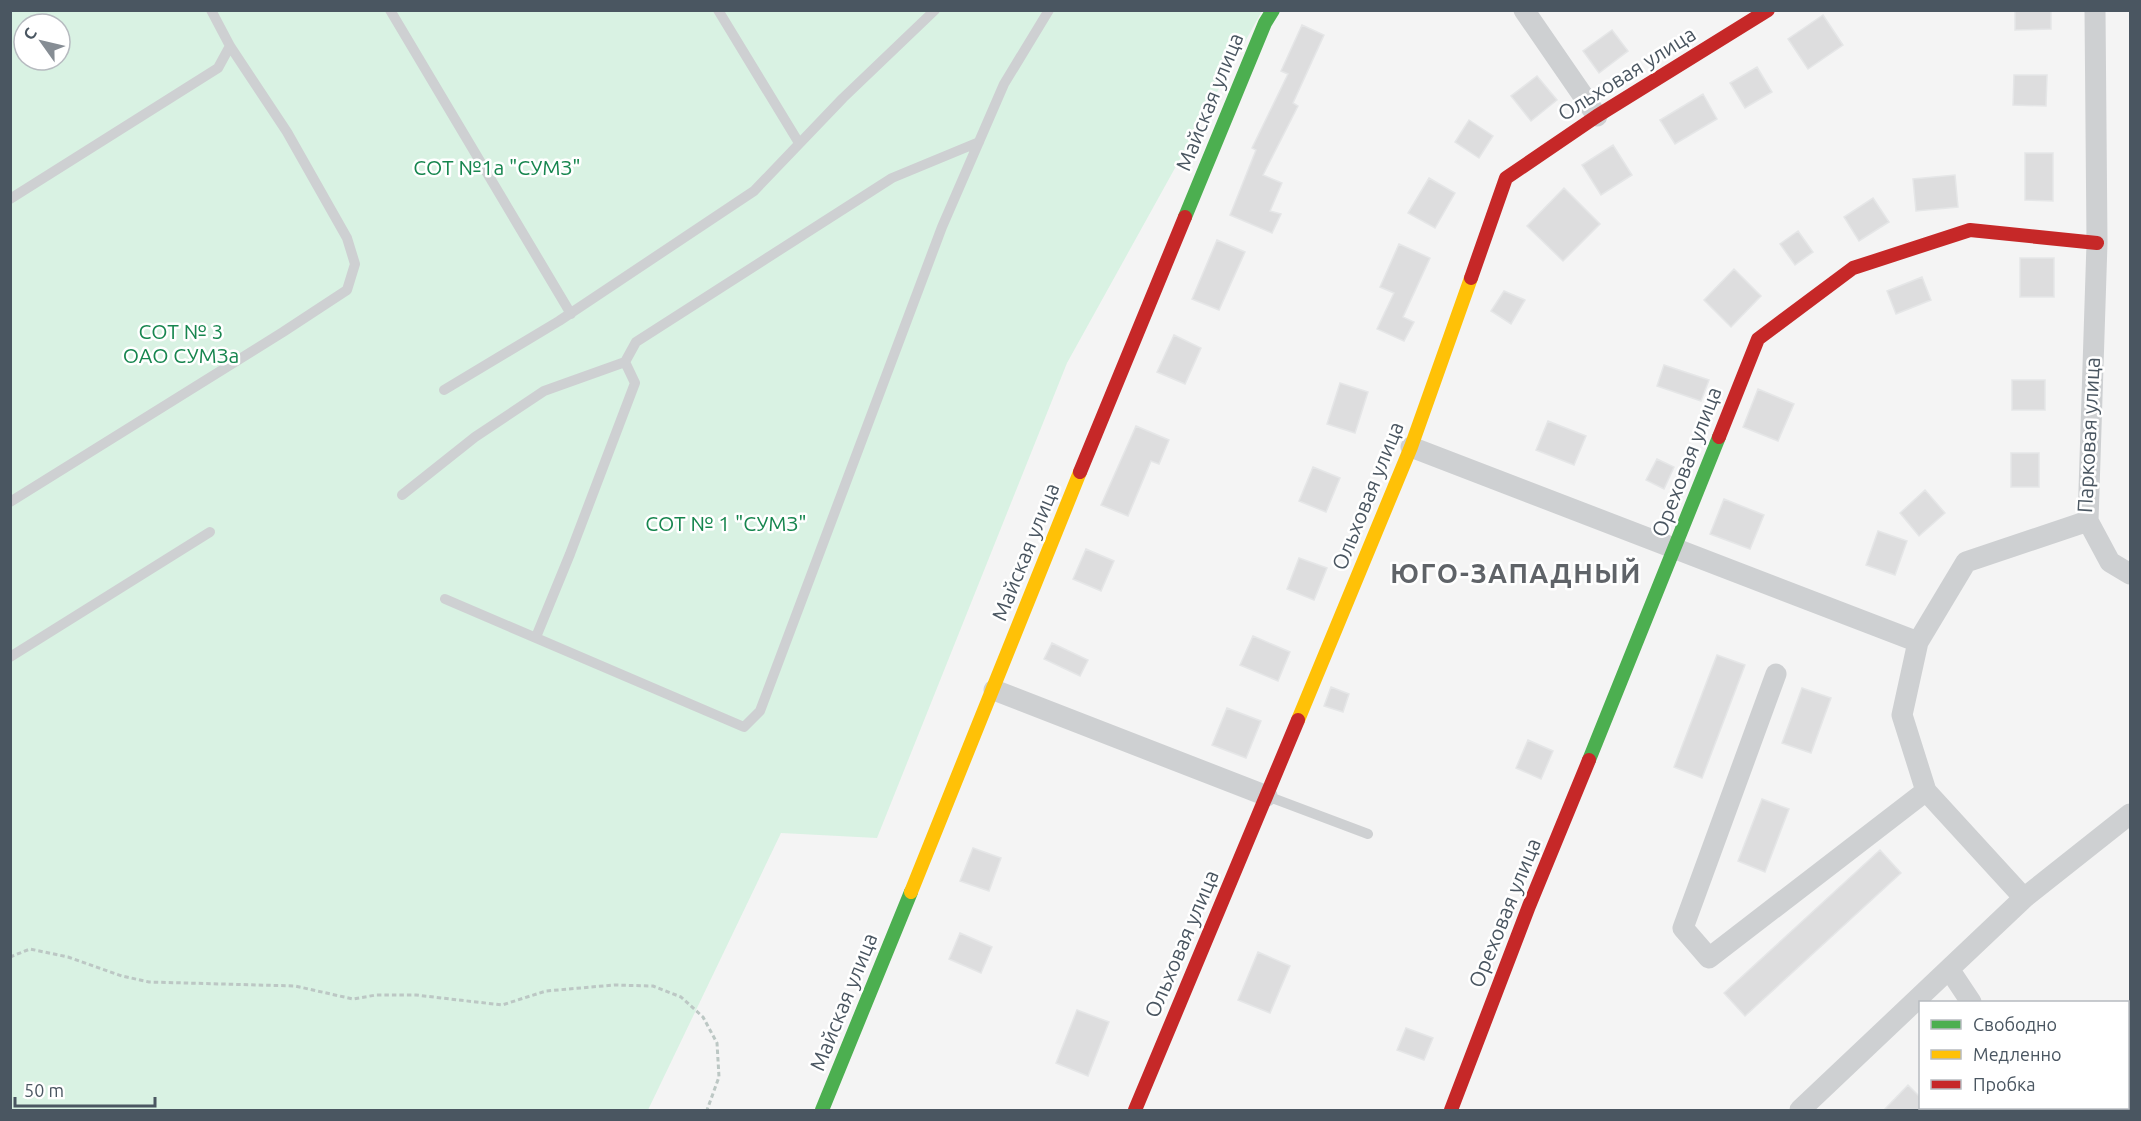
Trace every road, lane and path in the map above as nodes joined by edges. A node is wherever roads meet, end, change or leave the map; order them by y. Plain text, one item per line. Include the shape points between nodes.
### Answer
1 (211, 10) edge
2 (390, 10) edge
3 (718, 10) edge
4 (935, 10) edge
5 (1049, 10) edge
6 (1273, 10) edge
7 (1524, 10) edge
8 (1768, 10) edge
9 (2094, 10) edge
10 (230, 46) junction
11 (1597, 116) junction
12 (979, 142) junction
13 (799, 143) junction
14 (10, 199) edge
15 (2097, 243) junction
16 (571, 314) junction
17 (625, 362) junction
18 (444, 390) dead end
19 (1411, 447) junction
20 (402, 495) dead end
21 (10, 502) edge
22 (2088, 521) junction
23 (210, 532) dead end
24 (1676, 550) junction
25 (2130, 574) edge
26 (445, 599) dead end
27 (536, 637) junction
28 (1918, 642) junction
29 (10, 657) edge
30 (1776, 674) dead end
31 (994, 690) junction
32 (1926, 791) junction
33 (1267, 796) junction
34 (2130, 814) edge
35 (1368, 834) dead end
36 (2024, 898) junction
37 (10, 957) edge
38 (1949, 969) junction
39 (1970, 1001) edge
40 (707, 1110) edge
41 (822, 1110) edge
42 (1135, 1110) edge
43 (1450, 1110) edge
44 (1800, 1110) edge

1 - 10 lane
2 - 16 lane
3 - 13 lane
4 - 13 lane
5 - 12 lane via 1004,84
6 - 31 street, Майская улица
7 - 11 street
8 - 11 street, Ольховая улица
9 - 15 street, Парковая улица
10 - 14 lane via 218,69
10 - 21 lane via 287,132 346,238 355,264 347,290
11 - 19 street, Ольховая улица via 1506,178
12 - 17 lane via 892,178 636,342
12 - 27 lane via 942,227 760,711 744,727
13 - 16 lane via 754,190
15 - 22 street, Парковая улица
15 - 24 street, Ореховая улица via 1970,230 1853,268 1758,339
16 - 18 lane
17 - 20 lane via 544,391 475,437
17 - 27 lane via 635,383
19 - 24 street
19 - 33 street, Ольховая улица
22 - 25 street via 2110,562
22 - 28 street, Парковая улица via 1966,562
23 - 29 lane
24 - 28 street
24 - 43 street, Ореховая улица via 1529,906
26 - 27 lane
28 - 32 street, Парковая улица via 1902,714
30 - 32 street via 1683,928 1709,958
31 - 33 street
31 - 41 street, Майская улица
32 - 36 street, Парковая улица
33 - 35 lane
33 - 42 street, Ольховая улица
34 - 36 street
36 - 38 street
37 - 40 path via 30,949 149,982 295,986 352,999 416,995 502,1005 546,991 653,986 689,1004 703,1017 717,1043 719,1077
38 - 39 street
38 - 44 street

